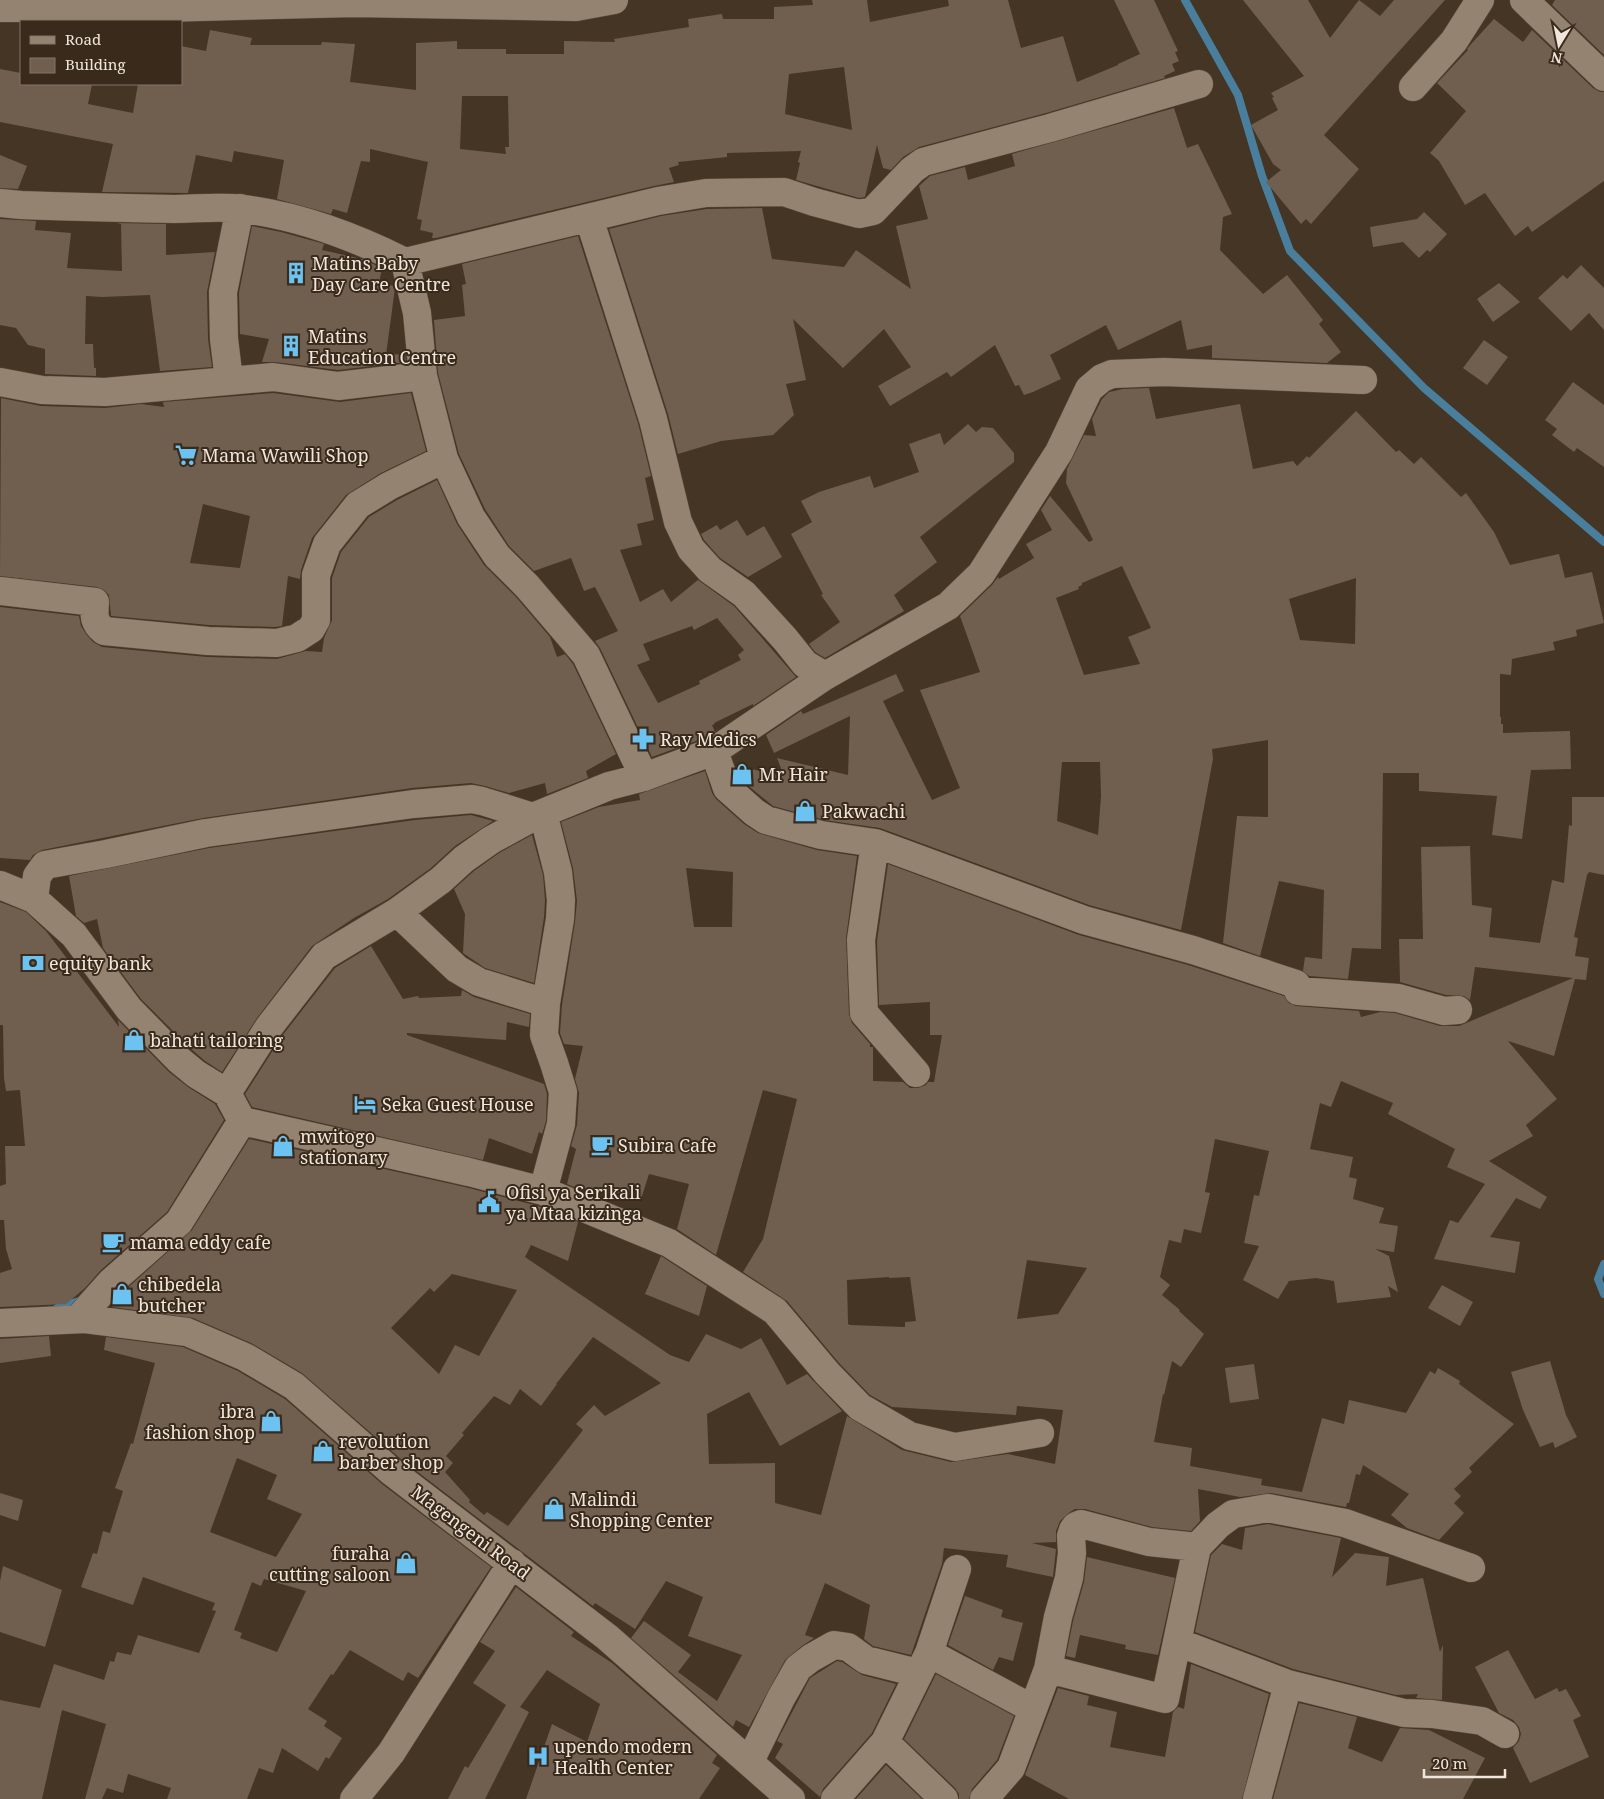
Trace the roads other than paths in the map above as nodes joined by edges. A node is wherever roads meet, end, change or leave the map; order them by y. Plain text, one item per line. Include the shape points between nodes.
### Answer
1 (614, 0) edge
2 (1480, 0) edge
3 (1524, 0) edge
4 (0, 8) edge
5 (1604, 77) edge
6 (1198, 84) dead end
7 (1413, 87) dead end
8 (0, 203) edge
9 (240, 208) junction
10 (588, 218) junction
11 (405, 262) junction
12 (423, 376) junction
13 (229, 380) junction
14 (1363, 380) dead end
15 (0, 382) edge
16 (444, 459) junction
17 (0, 591) edge
18 (825, 676) junction
19 (714, 751) junction
20 (644, 777) junction
21 (538, 815) junction
22 (875, 843) junction
23 (0, 886) edge
24 (34, 899) junction
25 (397, 912) junction
26 (546, 1003) junction
27 (1458, 1010) dead end
28 (916, 1073) dead end
29 (227, 1093) junction
30 (242, 1121) junction
31 (543, 1191) junction
32 (78, 1319) junction
33 (0, 1323) edge
34 (1040, 1433) dead end
35 (1197, 1547) junction
36 (512, 1563) junction
37 (1471, 1568) dead end
38 (957, 1569) dead end
39 (1177, 1642) junction
40 (923, 1663) junction
41 (1048, 1670) junction
42 (1288, 1684) junction
43 (1033, 1709) junction
44 (1505, 1734) dead end
45 (885, 1742) junction
46 (750, 1761) junction
47 (354, 1799) edge
48 (791, 1799) edge
49 (835, 1799) edge
50 (944, 1799) edge
51 (984, 1799) edge
52 (1257, 1799) edge

1 - 4 street via 576,7 354,2 161,8
2 - 7 street via 1454,41
3 - 5 street
6 - 10 street via 923,162 873,211 859,214 784,192 706,193
8 - 9 street
9 - 11 street via 334,230
9 - 13 street via 223,292
10 - 11 street
10 - 18 street via 653,419 678,522 691,549 710,570 744,594 805,664
11 - 12 street via 417,313
12 - 13 street via 338,386 273,377
12 - 16 street
13 - 15 street via 105,392 42,390
14 - 18 street via 1164,372 1112,374 1102,378 1089,389 1059,452 981,574 948,606
16 - 17 street via 358,505 327,544 316,575 316,620 311,629 297,638 277,643 208,641 104,631 94,617 96,602
16 - 20 street via 471,517 497,556 586,655
18 - 19 street
19 - 20 street
19 - 22 street via 728,788 766,820 821,835
20 - 21 street via 609,786
21 - 24 street via 472,799 413,804 206,833 45,865 37,876
21 - 25 street via 491,840
21 - 26 street via 558,872 561,900
22 - 27 street via 1084,920 1193,950 1296,984 1298,991 1398,998 1444,1011
22 - 28 street via 861,940 864,1013
23 - 24 street
24 - 29 street via 74,935 130,1009 180,1060
25 - 26 street via 457,969 479,982
25 - 29 street via 324,956 269,1027
26 - 31 street via 544,1035 562,1092 561,1124
29 - 30 street
30 - 31 street
30 - 32 street via 179,1222 111,1282
31 - 34 street via 669,1243 776,1312 860,1407 910,1436 955,1447
32 - 33 street, Magengeni Road
32 - 36 street, Magengeni Road via 187,1332 245,1358 294,1386 392,1472
35 - 37 street via 1233,1514 1268,1508 1345,1523
35 - 39 street
35 - 41 street via 1148,1542 1081,1524 1076,1526 1072,1536 1069,1578
36 - 46 street, Magengeni Road via 607,1637
36 - 47 street via 391,1753
38 - 40 street
39 - 41 street via 1165,1699
39 - 42 street
40 - 43 street
40 - 45 street
40 - 46 street via 866,1660 848,1647 834,1645 811,1658 798,1668
41 - 43 street
42 - 44 street via 1404,1713 1482,1721
42 - 52 street
43 - 51 street via 1010,1768
45 - 49 street
45 - 50 street
46 - 48 street, Magengeni Road

